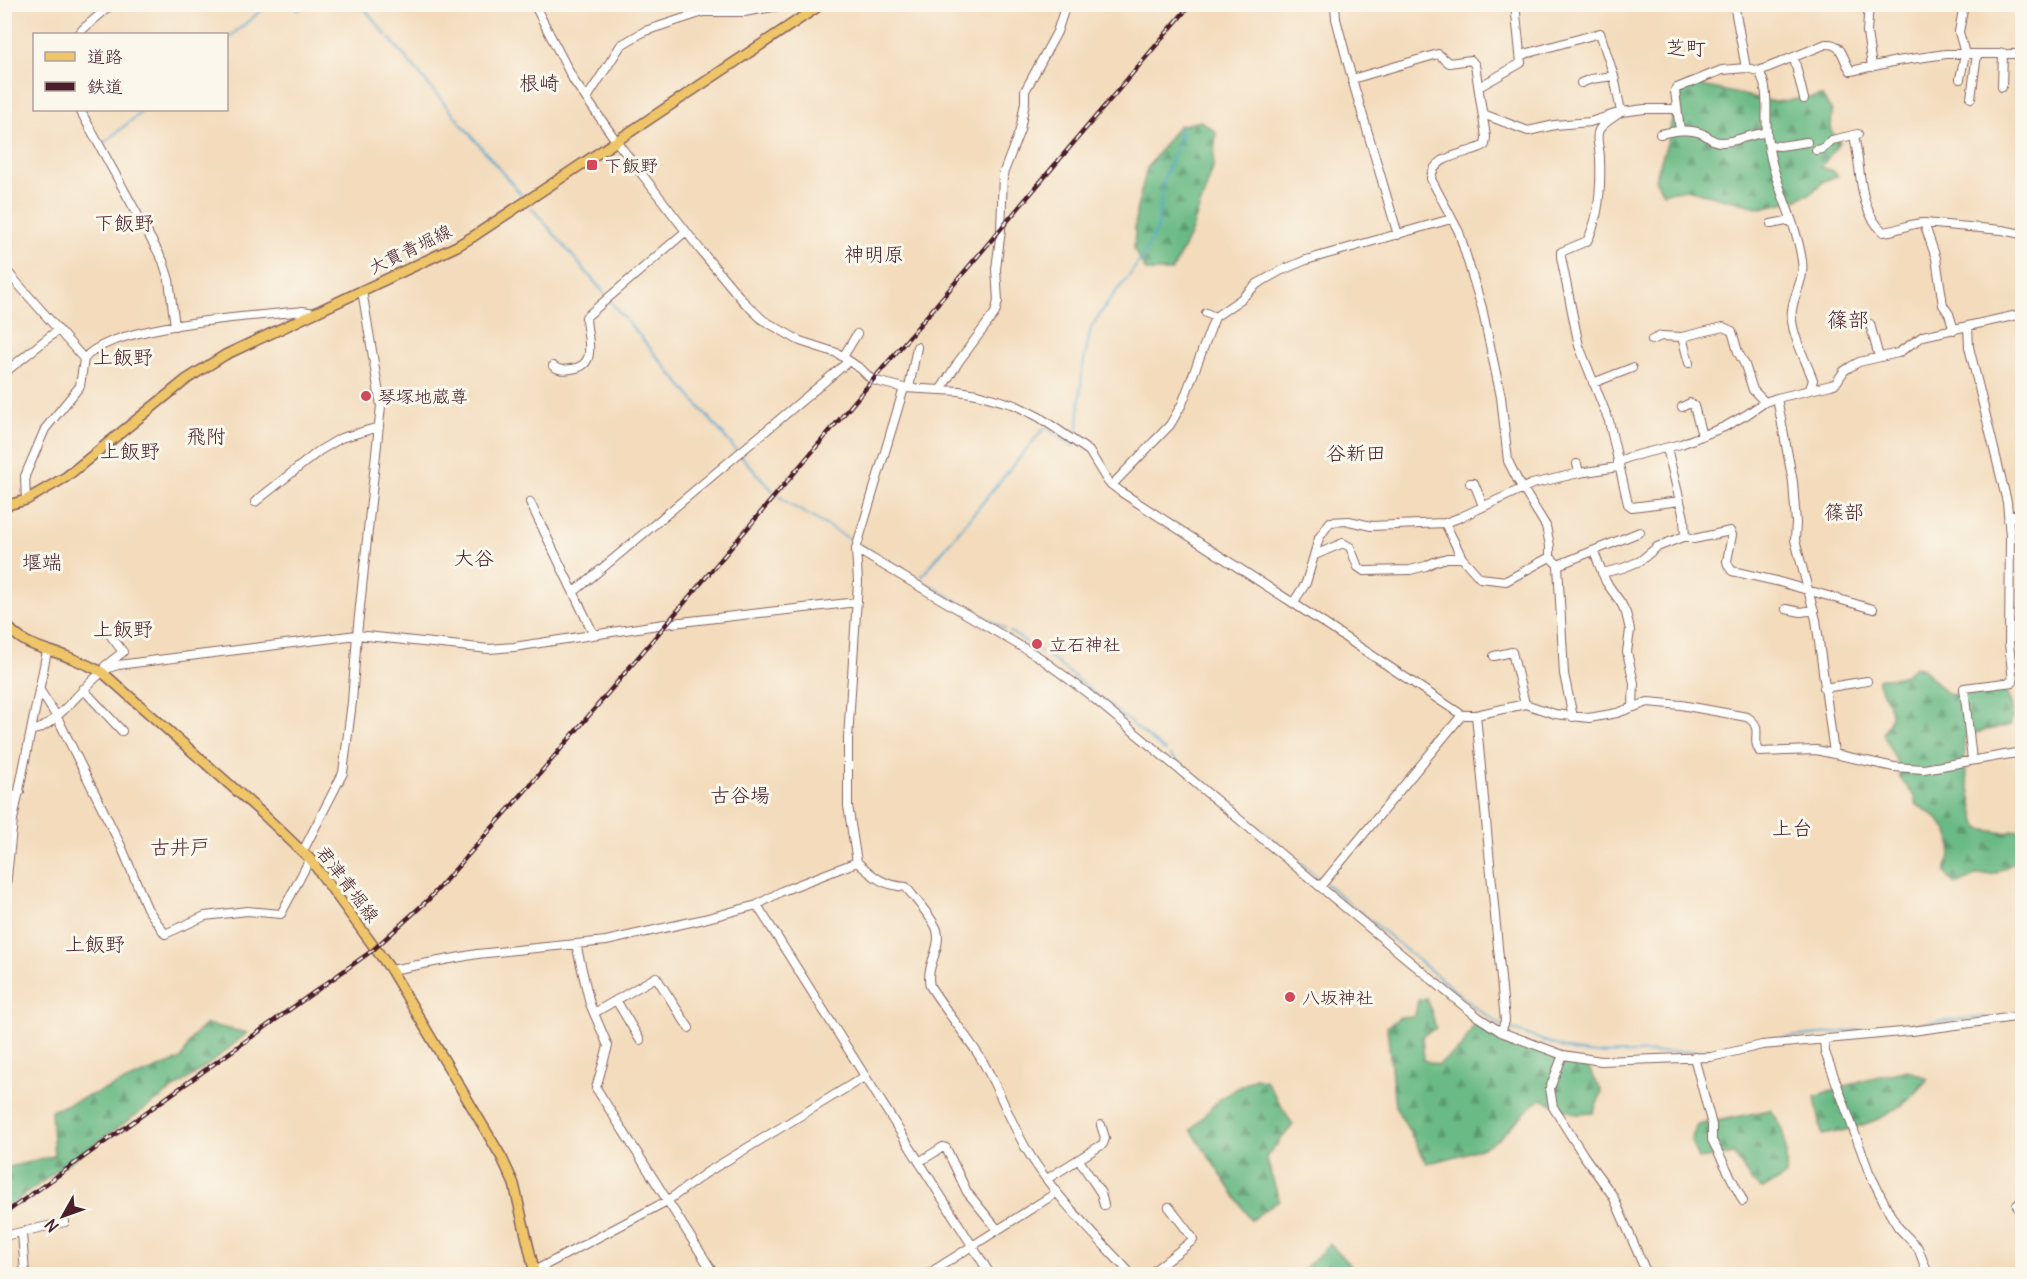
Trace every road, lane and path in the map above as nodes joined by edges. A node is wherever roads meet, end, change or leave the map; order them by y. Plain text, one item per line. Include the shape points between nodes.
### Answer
1 (112, 4) edge
2 (534, 4) edge
3 (790, 4) edge
4 (822, 4) edge
5 (1066, 4) edge
6 (1335, 4) edge
7 (1515, 4) edge
8 (1734, 4) edge
9 (1869, 4) edge
10 (1963, 10) dead end
11 (80, 33) edge
12 (2003, 53) junction
13 (1965, 54) junction
14 (1977, 54) junction
15 (2022, 54) edge
16 (1521, 55) junction
17 (1794, 58) junction
18 (1872, 67) junction
19 (1746, 68) junction
20 (1759, 71) junction
21 (1614, 76) junction
22 (1352, 79) junction
23 (1960, 79) dead end
24 (1581, 83) dead end
25 (1479, 87) junction
26 (2002, 87) dead end
27 (586, 98) junction
28 (1804, 99) dead end
29 (1971, 99) dead end
30 (1677, 109) junction
31 (81, 111) edge
32 (1621, 112) junction
33 (1483, 114) junction
34 (1680, 130) junction
35 (1767, 133) junction
36 (1660, 134) dead end
37 (617, 142) junction
38 (1806, 142) dead end
39 (1769, 145) junction
40 (1816, 150) dead end
41 (1451, 219) junction
42 (1791, 220) junction
43 (1923, 223) junction
44 (1771, 224) dead end
45 (685, 232) junction
46 (2022, 234) edge
47 (1398, 235) junction
48 (4, 268) edge
49 (362, 290) junction
50 (314, 313) junction
51 (1206, 313) dead end
52 (2022, 314) edge
53 (1215, 317) junction
54 (1870, 324) dead end
55 (175, 326) junction
56 (1968, 327) junction
57 (58, 330) junction
58 (1954, 330) junction
59 (857, 334) dead end
60 (1682, 337) junction
61 (1652, 340) dead end
62 (917, 347) dead end
63 (1879, 357) junction
64 (84, 359) junction
65 (846, 359) junction
66 (1689, 363) dead end
67 (553, 366) dead end
68 (1632, 368) dead end
69 (4, 373) edge
70 (1593, 383) junction
71 (906, 388) junction
72 (941, 389) junction
73 (1810, 389) junction
74 (1777, 398) junction
75 (1765, 402) junction
76 (1682, 407) dead end
77 (379, 427) junction
78 (1702, 436) junction
79 (1667, 448) junction
80 (1577, 464) dead end
81 (1618, 465) junction
82 (1579, 473) junction
83 (1470, 483) dead end
84 (1112, 485) junction
85 (1523, 489) junction
86 (26, 500) junction
87 (1680, 501) junction
88 (255, 502) dead end
89 (530, 502) dead end
90 (4, 506) edge
91 (1483, 506) junction
92 (2022, 510) edge
93 (2008, 520) junction
94 (1445, 523) junction
95 (1640, 532) dead end
96 (1685, 536) junction
97 (856, 549) junction
98 (1594, 552) junction
99 (1315, 555) junction
100 (1550, 557) junction
101 (1462, 558) junction
102 (1561, 570) junction
103 (1602, 573) junction
104 (1810, 591) junction
105 (574, 592) junction
106 (857, 602) junction
107 (1293, 603) junction
108 (1786, 609) dead end
109 (1873, 609) dead end
110 (1814, 610) junction
111 (4, 622) edge
112 (593, 633) junction
113 (357, 635) junction
114 (111, 636) dead end
115 (47, 651) junction
116 (1494, 656) dead end
117 (100, 671) junction
118 (1867, 681) dead end
119 (1824, 688) junction
120 (39, 689) junction
121 (84, 689) junction
122 (1525, 704) junction
123 (1633, 706) junction
124 (1462, 715) junction
125 (1476, 716) junction
126 (57, 717) junction
127 (1573, 717) junction
128 (32, 730) junction
129 (122, 731) dead end
130 (2022, 752) edge
131 (1834, 753) junction
132 (1972, 760) junction
133 (20, 792) junction
134 (4, 801) edge
135 (13, 820) junction
136 (4, 834) edge
137 (303, 851) junction
138 (310, 859) junction
139 (857, 862) junction
140 (1320, 887) junction
141 (4, 905) edge
142 (758, 905) junction
143 (576, 944) junction
144 (391, 970) junction
145 (616, 1000) junction
146 (594, 1013) junction
147 (2022, 1016) edge
148 (690, 1028) dead end
149 (1503, 1028) junction
150 (640, 1040) dead end
151 (1824, 1040) junction
152 (1563, 1055) junction
153 (1694, 1058) junction
154 (864, 1077) junction
155 (1101, 1125) dead end
156 (1079, 1160) junction
157 (919, 1162) junction
158 (1047, 1179) junction
159 (1056, 1193) junction
160 (667, 1201) junction
161 (1743, 1201) dead end
162 (2022, 1201) edge
163 (1104, 1204) dead end
164 (1169, 1207) dead end
165 (2022, 1218) edge
166 (65, 1222) dead end
167 (998, 1230) junction
168 (22, 1233) junction
169 (4, 1236) edge
170 (972, 1247) junction
171 (2022, 1270) edge
172 (535, 1273) edge
173 (25, 1275) edge
174 (714, 1275) edge
175 (928, 1275) edge
176 (990, 1275) edge
177 (1131, 1275) edge
178 (1150, 1275) edge
179 (1647, 1275) edge
180 (1928, 1275) edge
181 (2020, 1275) edge

1 - 11 street
2 - 27 street
3 - 27 street via 744,12 703,12 645,31 621,45
4 - 37 main road, 大貫青堀線
5 - 72 street via 1057,32 1025,91 1020,130 1003,174 995,313
6 - 22 street
7 - 16 street
8 - 19 street
9 - 18 street via 1867,32
10 - 13 street via 1959,32
12 - 14 street
12 - 15 street
12 - 26 street
13 - 14 street
13 - 18 street via 1897,60
13 - 23 street
14 - 29 street
16 - 21 street via 1600,33
16 - 25 street via 1521,63 1514,69
17 - 18 street via 1833,44 1842,52 1851,71
17 - 20 street
17 - 28 street
19 - 20 street
19 - 30 street via 1722,70 1677,88
20 - 35 street via 1767,91
21 - 24 street
21 - 32 street
22 - 25 street via 1438,54 1449,63 1471,60 1476,65
22 - 47 street
25 - 33 street
27 - 37 street
30 - 32 street
30 - 34 street
31 - 55 street via 163,261
32 - 33 street via 1590,122 1528,131
32 - 70 street via 1598,132 1600,161 1593,231 1587,241 1562,252 1579,346
33 - 41 street via 1485,145 1452,156 1431,172
34 - 35 street via 1698,132 1722,142
34 - 36 street
35 - 39 street
37 - 45 street
37 - 49 main road, 大貫青堀線 via 457,246
38 - 39 street
39 - 42 street via 1777,184
40 - 43 street via 1832,140 1856,135 1861,190 1879,228 1883,232
41 - 47 street
41 - 85 street via 1459,232 1482,308 1501,397 1508,461
42 - 44 street
42 - 73 street via 1803,264 1791,310 1792,325 1813,380
43 - 46 street
43 - 58 street via 1936,258 1943,305
45 - 65 street via 763,320 800,341
45 - 67 street via 586,317 586,364 560,371
47 - 53 street via 1280,271
48 - 57 street
49 - 50 main road, 大貫青堀線
49 - 77 street via 381,406
50 - 55 street via 303,311
50 - 86 main road, 大貫青堀線 via 202,368 66,477
51 - 53 street
52 - 56 street
53 - 84 street via 1170,425
54 - 63 street
55 - 64 street via 116,340
56 - 58 street
56 - 93 street via 1969,347
57 - 64 street
57 - 69 street
58 - 63 street via 1923,336 1898,353
59 - 65 street
60 - 61 street via 1661,336
60 - 66 street
60 - 75 street via 1723,327 1731,330 1753,390
62 - 71 street
63 - 73 street via 1844,370 1836,383
64 - 86 street via 80,386 45,429 25,476
65 - 71 street via 872,380
65 - 105 street
68 - 70 street
70 - 81 street via 1612,430
71 - 72 street
71 - 97 street
72 - 84 street via 995,399 1039,417 1089,451
73 - 74 street
74 - 75 street
74 - 104 street via 1793,482 1795,540
75 - 78 street via 1746,416
76 - 78 street via 1692,404
77 - 88 street via 326,446
77 - 113 street
78 - 79 street
79 - 81 street via 1629,457
79 - 87 street
80 - 82 street
81 - 82 street
81 - 87 street via 1629,507
82 - 85 street via 1543,480
83 - 91 street via 1476,486
84 - 107 street
85 - 91 street
85 - 100 street via 1546,526
86 - 90 main road, 大貫青堀線
87 - 96 street
89 - 105 street
91 - 94 street
92 - 93 street
93 - 132 street via 2013,682 1964,688
94 - 99 street via 1371,526 1330,522 1319,538
94 - 101 street
95 - 98 street
96 - 103 street via 1657,547 1640,561
96 - 104 street via 1694,539 1730,531 1730,569
97 - 106 street
97 - 140 street via 1039,657
98 - 102 street
98 - 103 street
99 - 101 street via 1343,543 1350,548 1358,567 1365,571 1410,570 1447,558
99 - 107 street via 1306,583
100 - 101 street via 1506,581 1480,578
100 - 102 street
102 - 127 street via 1564,674
103 - 123 street via 1621,603 1630,630 1627,652 1634,683
104 - 109 street
104 - 110 street
105 - 112 street
106 - 112 street
106 - 139 street via 848,806
107 - 124 street
108 - 110 street
110 - 119 street
111 - 115 main road, 君津青堀線 via 23,641
112 - 113 street via 489,649
113 - 117 street via 118,665
113 - 137 street via 343,773
114 - 117 street via 123,652
115 - 117 main road, 君津青堀線
115 - 120 street
116 - 122 street via 1512,652
117 - 121 street
117 - 137 main road, 君津青堀線
118 - 119 street
119 - 131 street
120 - 126 street
120 - 128 street
121 - 126 street
121 - 129 street
122 - 125 street
122 - 127 street
123 - 127 street via 1609,715
123 - 131 street via 1661,702 1747,717 1757,726 1756,747 1760,752
124 - 125 street
124 - 140 street
125 - 149 street
126 - 128 street
126 - 138 street via 147,908 165,934 205,916 247,911 281,914
128 - 133 street
130 - 132 street
131 - 132 street via 1894,767 1924,769
133 - 134 street
133 - 135 street
135 - 136 street
135 - 141 street
137 - 138 main road, 君津青堀線
138 - 144 main road, 君津青堀線
139 - 142 street via 782,891
139 - 158 street via 879,881 906,887 937,929 930,986 994,1081 1012,1124
140 - 149 street via 1478,1017
142 - 143 street via 606,941
142 - 154 street
143 - 144 street via 477,954
143 - 146 street
144 - 172 main road, 君津青堀線 via 509,1172
145 - 146 street
145 - 148 street via 656,977
145 - 150 street
146 - 160 street via 608,1046 596,1088
147 - 151 street
149 - 152 street
151 - 153 street via 1762,1045
151 - 180 street via 1869,1172 1898,1227 1918,1248
152 - 153 street via 1601,1061
152 - 179 street via 1550,1088 1553,1107 1613,1196
153 - 161 street via 1712,1125 1712,1140
154 - 157 street
154 - 160 street
155 - 156 street via 1103,1144
156 - 158 street
156 - 163 street
157 - 167 street via 946,1148 967,1192
157 - 170 street
158 - 159 street
159 - 167 street
159 - 177 street
160 - 172 street
160 - 174 street
162 - 165 street via 2017,1205
164 - 178 street via 1192,1240
166 - 168 street
167 - 170 street
168 - 169 street
168 - 173 street
170 - 175 street
170 - 176 street
171 - 181 street

